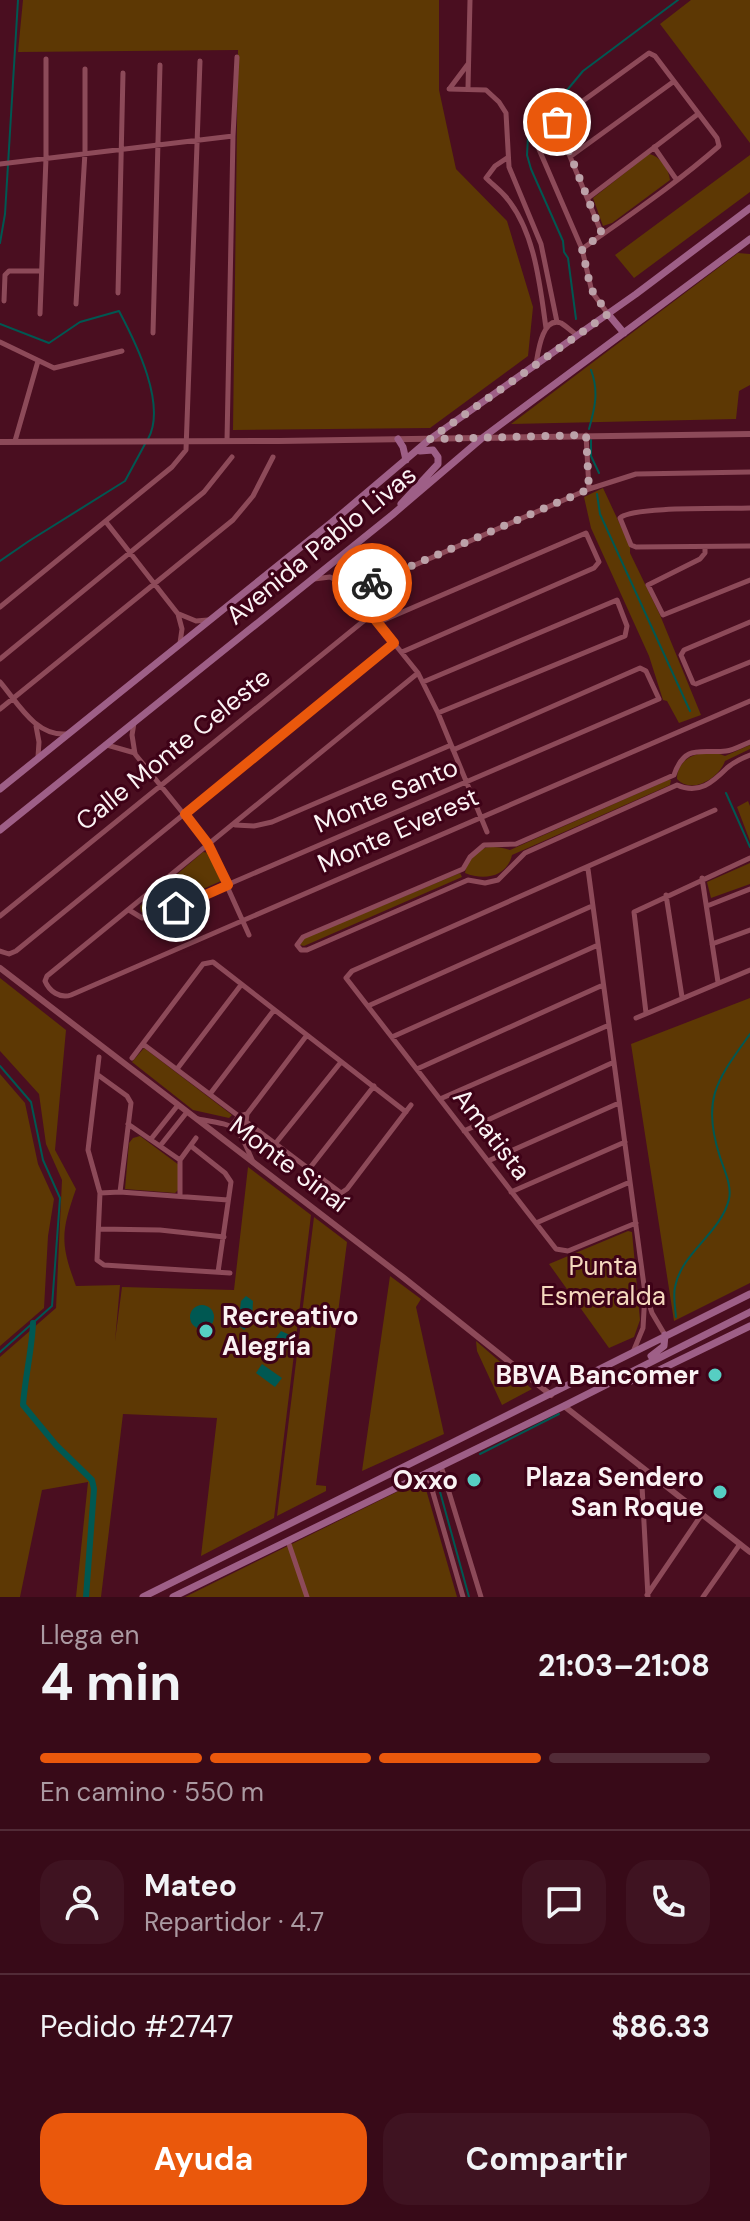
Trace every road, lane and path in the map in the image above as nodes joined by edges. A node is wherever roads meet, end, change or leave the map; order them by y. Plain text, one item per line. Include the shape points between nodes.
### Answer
1 (470, 0) edge
2 (237, 57) dead end
3 (46, 59) dead end
4 (200, 61) dead end
5 (468, 63) junction
6 (160, 65) dead end
7 (85, 69) dead end
8 (123, 73) dead end
9 (673, 82) junction
10 (468, 88) junction
11 (698, 114) junction
12 (233, 136) junction
13 (196, 139) junction
14 (160, 143) junction
15 (538, 147) dead end
16 (654, 147) junction
17 (121, 148) junction
18 (85, 152) junction
19 (571, 156) junction
20 (46, 158) junction
21 (507, 158) junction
22 (0, 164) edge
23 (676, 179) junction
24 (588, 198) junction
25 (750, 208) edge
26 (602, 234) junction
27 (750, 239) edge
28 (582, 249) junction
29 (41, 271) junction
30 (118, 293) dead end
31 (4, 301) dead end
32 (76, 304) dead end
33 (40, 314) dead end
34 (608, 314) junction
35 (557, 322) junction
36 (546, 328) junction
37 (153, 333) dead end
38 (624, 333) junction
39 (577, 335) junction
40 (1, 342) edge
41 (122, 351) dead end
42 (0, 352) edge
43 (38, 361) junction
44 (536, 365) junction
45 (750, 434) edge
46 (586, 435) junction
47 (398, 439) junction
48 (430, 439) junction
49 (481, 439) junction
50 (15, 441) junction
51 (188, 441) junction
52 (227, 441) junction
53 (0, 442) edge
54 (414, 453) junction
55 (232, 457) dead end
56 (273, 457) dead end
57 (406, 460) junction
58 (750, 472) edge
59 (589, 489) junction
60 (750, 508) edge
61 (392, 515) junction
62 (106, 522) junction
63 (750, 546) edge
64 (705, 547) junction
65 (348, 549) junction
66 (131, 551) junction
67 (313, 579) junction
68 (750, 580) edge
69 (156, 584) junction
70 (348, 586) junction
71 (353, 592) junction
72 (0, 607) edge
73 (178, 614) junction
74 (371, 615) junction
75 (210, 620) junction
76 (750, 622) edge
77 (377, 623) junction
78 (394, 643) junction
79 (179, 645) junction
80 (402, 652) junction
81 (0, 659) edge
82 (750, 662) edge
83 (418, 673) junction
84 (0, 682) edge
85 (423, 682) junction
86 (14, 698) junction
87 (750, 701) edge
88 (0, 709) edge
89 (438, 713) junction
90 (134, 723) junction
91 (36, 725) junction
92 (67, 734) junction
93 (750, 742) edge
94 (107, 745) junction
95 (452, 748) junction
96 (135, 754) junction
97 (750, 755) edge
98 (38, 757) junction
99 (674, 775) junction
100 (467, 782) junction
101 (160, 785) junction
102 (677, 785) junction
103 (0, 789) edge
104 (715, 810) dead end
105 (185, 814) junction
106 (480, 816) junction
107 (234, 825) junction
108 (0, 830) edge
109 (487, 832) dead end
110 (208, 844) junction
111 (750, 858) edge
112 (463, 869) junction
113 (588, 869) junction
114 (702, 878) junction
115 (468, 880) junction
116 (228, 885) junction
117 (750, 889) edge
118 (666, 895) junction
119 (592, 906) junction
120 (707, 906) junction
121 (129, 910) junction
122 (0, 916) edge
123 (243, 921) junction
124 (750, 930) edge
125 (249, 935) dead end
126 (712, 944) junction
127 (598, 945) junction
128 (0, 951) edge
129 (0, 968) edge
130 (750, 970) edge
131 (718, 982) junction
132 (241, 985) junction
133 (603, 985) junction
134 (52, 991) junction
135 (36, 996) junction
136 (682, 997) junction
137 (368, 1006) junction
138 (274, 1010) junction
139 (646, 1013) junction
140 (636, 1018) dead end
141 (609, 1025) junction
142 (307, 1035) junction
143 (392, 1037) junction
144 (143, 1044) junction
145 (99, 1057) dead end
146 (132, 1058) dead end
147 (341, 1062) junction
148 (614, 1062) junction
149 (177, 1069) junction
150 (417, 1069) junction
151 (97, 1074) junction
152 (374, 1086) junction
153 (210, 1094) junction
154 (440, 1099) junction
155 (619, 1103) junction
156 (178, 1105) junction
157 (411, 1105) dead end
158 (187, 1112) junction
159 (406, 1112) junction
160 (247, 1114) junction
161 (239, 1116) junction
162 (196, 1118) junction
163 (246, 1122) junction
164 (128, 1124) junction
165 (232, 1125) junction
166 (239, 1131) junction
167 (464, 1131) junction
168 (196, 1138) dead end
169 (151, 1139) junction
170 (625, 1142) junction
171 (275, 1144) junction
172 (160, 1146) junction
173 (191, 1146) junction
174 (180, 1160) junction
175 (488, 1161) junction
176 (253, 1163) junction
177 (309, 1169) junction
178 (630, 1182) junction
179 (120, 1192) junction
180 (511, 1192) junction
181 (100, 1193) junction
182 (180, 1196) junction
183 (228, 1200) junction
184 (636, 1223) junction
185 (536, 1224) junction
186 (99, 1229) junction
187 (224, 1237) junction
188 (218, 1272) junction
189 (230, 1273) dead end
190 (645, 1293) junction
191 (750, 1294) edge
192 (750, 1312) edge
193 (750, 1326) edge
194 (714, 1330) junction
195 (665, 1335) junction
196 (728, 1337) junction
197 (633, 1352) junction
198 (644, 1364) junction
199 (618, 1378) junction
200 (551, 1395) junction
201 (564, 1406) junction
202 (441, 1466) junction
203 (641, 1467) junction
204 (427, 1472) junction
205 (702, 1514) junction
206 (288, 1540) junction
207 (740, 1544) junction
208 (248, 1545) junction
209 (750, 1552) edge
210 (219, 1559) junction
211 (236, 1566) junction
212 (207, 1580) junction
213 (648, 1596) edge
214 (143, 1597) edge
215 (173, 1597) edge
216 (307, 1597) edge
217 (463, 1597) edge
218 (481, 1597) edge
219 (703, 1597) edge

1 - 5 street
2 - 12 street
3 - 20 street
4 - 13 street
5 - 10 street
5 - 10 street via 449,89
6 - 14 street
7 - 18 street
8 - 17 street
9 - 11 street
9 - 19 street
9 - 19 street via 655,56 646,54 561,115 557,125
10 - 21 street via 486,90 504,108
11 - 16 street
11 - 23 street via 719,146
12 - 13 street
12 - 52 street
13 - 14 street
13 - 51 street
14 - 17 street
14 - 37 street
15 - 28 street
16 - 23 street
16 - 24 street
17 - 18 street
17 - 30 street
18 - 20 street
18 - 32 street
19 - 24 street
20 - 22 street
20 - 29 street
21 - 35 street via 541,244
21 - 36 street via 486,178 506,197 528,240
23 - 26 street
24 - 26 street
25 - 34 main road, Avenida Pablo Livas
26 - 28 street
27 - 38 main road, Avenida Pablo Livas
28 - 34 street via 591,289
29 - 31 street via 9,271
29 - 33 street
34 - 38 main road
34 - 39 main road, Avenida Pablo Livas
35 - 36 street
35 - 39 street
36 - 44 street
38 - 49 main road, Avenida Pablo Livas
39 - 44 main road, Avenida Pablo Livas
40 - 42 street
40 - 43 street
41 - 43 street via 54,368
43 - 50 street
44 - 48 main road, Avenida Pablo Livas
45 - 46 street
46 - 49 street
46 - 59 street
47 - 48 street
47 - 52 street
47 - 57 main road
48 - 49 street
48 - 54 main road, Avenida Pablo Livas
49 - 61 main road, Avenida Pablo Livas
50 - 51 street
50 - 53 street
51 - 52 street
51 - 62 street via 179,461
54 - 57 main road, Avenida Pablo Livas
54 - 61 main road via 433,450 438,464
55 - 66 street via 204,492
56 - 69 street via 253,496 233,520
57 - 75 main road, Avenida Pablo Livas
58 - 59 street via 645,473
59 - 71 street
60 - 64 street via 645,511 620,518 636,547
61 - 65 main road, Avenida Pablo Livas
62 - 66 street
62 - 72 street
63 - 64 street
64 - 68 street via 700,559 648,587 660,612 665,615
65 - 67 main road, Avenida Pablo Livas
65 - 70 street
66 - 69 street
66 - 81 street
67 - 70 street via 330,577
67 - 90 main road, Avenida Pablo Livas
69 - 73 street
69 - 86 street
70 - 71 street
71 - 74 street
73 - 75 street
73 - 79 street
74 - 77 street
74 - 101 street, Calle Monte Celeste
75 - 79 main road, Avenida Pablo Livas
76 - 82 street via 681,655 696,684
77 - 78 street
77 - 80 street via 586,533 599,562 594,568
78 - 80 street
78 - 105 street
79 - 92 main road, Avenida Pablo Livas
80 - 83 street
83 - 85 street
83 - 107 street
84 - 86 street
85 - 89 street
85 - 89 street via 617,600 627,626 625,636
86 - 88 street
86 - 91 street
87 - 106 street, Monte Everest
89 - 95 street
90 - 94 main road, Avenida Pablo Livas
90 - 96 street
91 - 92 street
91 - 98 street
92 - 98 main road, Avenida Pablo Livas
93 - 99 street via 728,751 689,755
94 - 96 street
94 - 108 main road, Avenida Pablo Livas
95 - 100 street
95 - 100 street, Monte Santo via 640,668 659,699
95 - 107 street via 272,822
96 - 101 street
97 - 102 street via 712,784 692,789
98 - 103 main road, Avenida Pablo Livas
99 - 102 street
99 - 112 street via 516,844 484,845
100 - 106 street
100 - 116 street, Monte Santo
101 - 105 street
101 - 122 street, Calle Monte Celeste
102 - 115 street via 525,853 498,880
104 - 113 street
105 - 110 street
105 - 128 street via 9,954
106 - 109 street
106 - 123 street, Monte Everest
107 - 110 street
110 - 116 street
110 - 121 street
111 - 114 street
112 - 115 street
112 - 115 street via 303,937 297,945 307,950
113 - 119 street
113 - 137 street, Amatista via 347,975
114 - 118 street
114 - 120 street
116 - 121 street, Monte Santo via 157,915 142,918
116 - 123 street
117 - 120 street
118 - 136 street
118 - 139 street via 633,916
119 - 127 street
119 - 137 street
120 - 126 street
121 - 134 street via 47,976
123 - 125 street
123 - 134 street, Monte Everest via 63,996
124 - 126 street
126 - 131 street
127 - 133 street
127 - 143 street
129 - 135 street, Monte Sinaí
130 - 131 street
131 - 136 street
132 - 138 street
132 - 144 street via 213,962 203,964
132 - 149 street
133 - 141 street
133 - 150 street
134 - 135 street
135 - 156 street, Monte Sinaí
136 - 139 street
137 - 143 street, Amatista
138 - 142 street
138 - 153 street
139 - 140 street
141 - 148 street
141 - 154 street
142 - 147 street
142 - 160 street
143 - 150 street, Amatista
144 - 146 street
144 - 149 street
145 - 151 street
147 - 152 street
147 - 171 street
148 - 155 street
148 - 167 street
149 - 153 street
150 - 154 street, Amatista
151 - 164 street via 127,1096
151 - 181 street via 88,1150
152 - 159 street
152 - 177 street
153 - 161 street
154 - 167 street, Amatista
155 - 170 street
155 - 175 street
156 - 158 street, Monte Sinaí
156 - 169 street
157 - 159 street
158 - 162 street, Monte Sinaí
158 - 172 street
159 - 177 street via 347,1189 338,1192
160 - 161 street
160 - 163 street
161 - 163 street
161 - 165 street
162 - 165 street
162 - 176 street, Monte Sinaí
163 - 166 street
163 - 171 street
164 - 169 street
164 - 179 street
165 - 166 street
166 - 176 street
167 - 175 street, Amatista
168 - 173 street
169 - 172 street
170 - 178 street
170 - 180 street
171 - 177 street
172 - 174 street
173 - 174 street
173 - 183 street via 225,1173 231,1182
174 - 182 street
175 - 180 street, Amatista
176 - 200 street, Monte Sinaí
178 - 184 street
178 - 185 street
179 - 181 street
179 - 182 street
180 - 185 street, Amatista
181 - 186 street
182 - 183 street
183 - 187 street
184 - 185 street, Amatista via 564,1252
184 - 190 street
186 - 187 street
186 - 188 street via 96,1257 102,1264
187 - 188 street
188 - 189 street
190 - 195 street
190 - 197 street via 643,1328
191 - 195 main road
192 - 194 main road
193 - 196 main road
194 - 196 main road
194 - 198 main road
195 - 197 main road
195 - 198 main road via 664,1346
196 - 199 main road via 649,1375 631,1381
197 - 200 main road
198 - 199 main road
199 - 201 main road
200 - 208 main road
201 - 202 main road
201 - 203 street
202 - 204 main road
202 - 218 street
203 - 205 street
203 - 213 street
204 - 206 main road
204 - 217 street
205 - 207 street
205 - 213 street
206 - 211 main road
206 - 216 street
207 - 209 street
207 - 219 street
208 - 210 main road
208 - 211 main road via 233,1558
210 - 212 main road via 223,1566
210 - 214 main road
211 - 212 main road
212 - 215 main road

